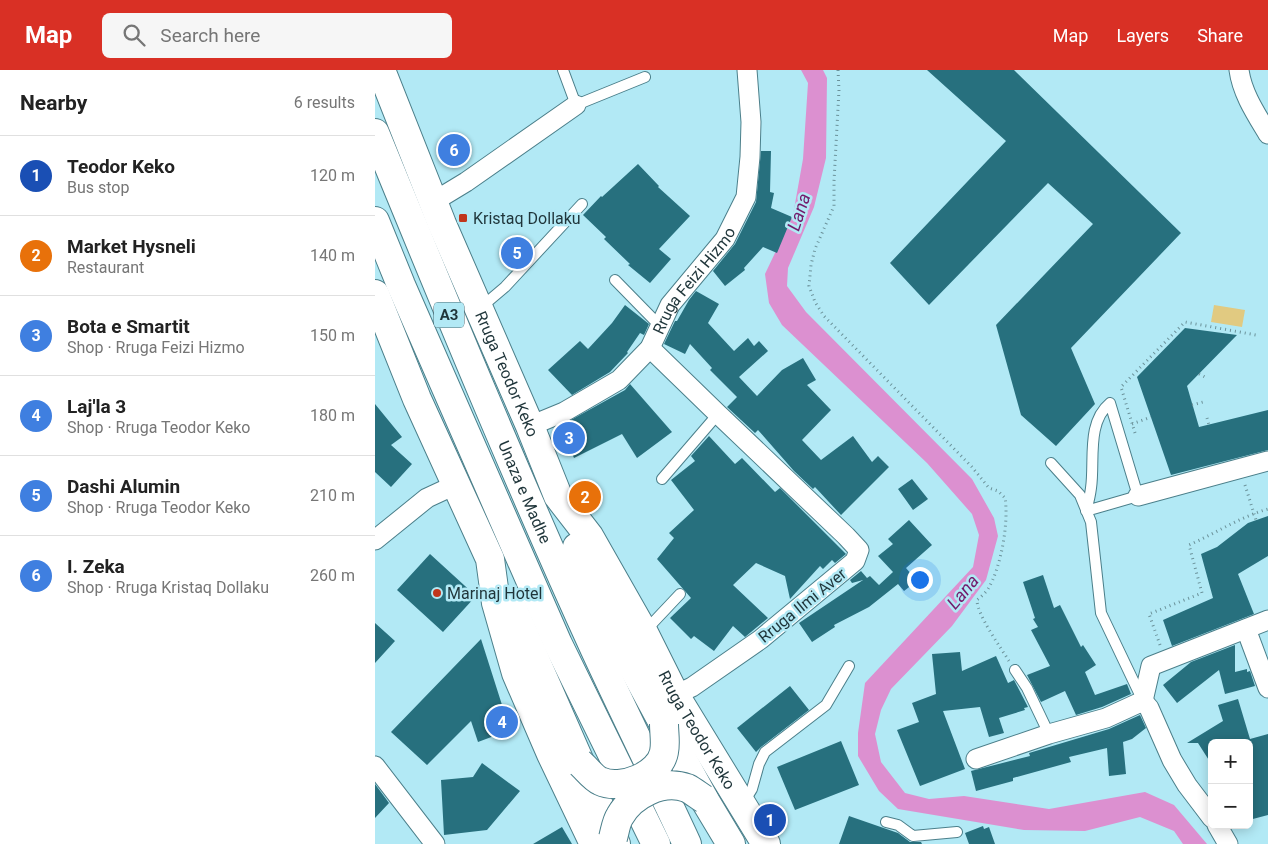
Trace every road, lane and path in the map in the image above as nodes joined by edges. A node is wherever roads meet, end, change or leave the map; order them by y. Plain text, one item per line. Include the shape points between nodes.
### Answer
1 (381, 70) edge
2 (563, 70) edge
3 (747, 70) edge
4 (838, 70) edge
5 (1239, 70) edge
6 (645, 76) dead end
7 (576, 106) junction
8 (375, 133) edge
9 (1268, 134) edge
10 (433, 202) junction
11 (582, 204) dead end
12 (375, 221) edge
13 (615, 280) dead end
14 (375, 295) edge
15 (479, 309) junction
16 (660, 326) junction
17 (1256, 335) dead end
18 (650, 348) junction
19 (1199, 374) dead end
20 (1207, 378) dead end
21 (1203, 402) dead end
22 (1193, 405) dead end
23 (718, 414) junction
24 (1151, 418) dead end
25 (1207, 418) dead end
26 (1132, 424) junction
27 (1209, 425) dead end
28 (530, 426) junction
29 (1137, 441) dead end
30 (1268, 461) edge
31 (1051, 463) dead end
32 (1239, 469) junction
33 (662, 479) dead end
34 (455, 485) junction
35 (1137, 496) junction
36 (1268, 509) edge
37 (1086, 511) junction
38 (1254, 513) junction
39 (1257, 520) dead end
40 (375, 540) edge
41 (490, 559) junction
42 (680, 594) dead end
43 (1268, 620) edge
44 (1246, 629) junction
45 (633, 639) junction
46 (1158, 663) junction
47 (849, 666) dead end
48 (1015, 670) joint
49 (1268, 688) edge
50 (675, 695) junction
51 (1143, 700) junction
52 (664, 724) junction
53 (1049, 734) junction
54 (976, 759) dead end
55 (580, 763) junction
56 (375, 766) edge
57 (704, 799) junction
58 (742, 806) junction
59 (1208, 813) edge
60 (886, 822) dead end
61 (1219, 829) edge
62 (957, 832) dead end
63 (913, 840) edge
64 (607, 842) edge
65 (687, 843) edge
66 (435, 844) edge
67 (656, 844) edge
68 (731, 844) edge
69 (766, 844) edge
70 (1228, 844) edge

1 - 10 main road, Rruga Teodor Keko
2 - 7 lane
3 - 16 street, Rruga Feizi Hizmo via 751,122 746,197 725,239 670,305
4 - 48 path via 834,206 815,248 809,286 824,316 989,488 1005,498 1007,512 1000,559 988,589 977,600 977,606
5 - 9 street via 1240,82
6 - 7 lane
7 - 10 street
8 - 65 main road, Unaza e Madhe / A3 via 527,497 595,651
10 - 15 main road, Rruga Teodor Keko
11 - 15 lane via 505,287
12 - 67 main road, Unaza e Madhe / A3 via 558,644
13 - 16 lane
14 - 34 main road
15 - 28 main road, Rruga Teodor Keko
16 - 18 street, Rruga Feizi Hizmo
17 - 26 path via 1185,322 1159,352 1121,387
18 - 23 street, Rruga Ilmi Aver
18 - 28 street, Rruga Feizi Hizmo via 619,380 564,412
19 - 20 path
21 - 22 path
23 - 33 lane
23 - 50 street, Rruga Ilmi Aver via 859,550 855,561 761,639 692,687
24 - 26 path
25 - 27 path
26 - 29 path
28 - 45 main road, Rruga Teodor Keko via 558,496 589,536
30 - 32 street
31 - 37 lane via 1080,495
32 - 35 street
32 - 38 path
34 - 40 street via 427,498
34 - 41 main road
35 - 37 lane
35 - 37 lane via 1110,403 1102,410 1096,425
36 - 38 path
37 - 51 lane via 1091,522 1101,614
38 - 39 path
38 - 46 path via 1189,546 1202,593 1149,614
41 - 55 main road
41 - 64 main road via 496,602 516,673 551,754
42 - 45 lane
43 - 44 street
44 - 46 street
44 - 49 street
45 - 50 main road, Rruga Teodor Keko
45 - 52 main road
46 - 51 street
47 - 58 lane via 826,705 765,752
48 - 53 lane
50 - 58 main road, Rruga Teodor Keko
51 - 53 street via 1107,718
51 - 59 street via 1172,760
52 - 55 main road, bridge via 664,753 656,767 638,780 618,785 600,781
52 - 57 main road, bridge
53 - 54 street
55 - 64 main road, bridge
56 - 66 street
57 - 64 main road, bridge via 687,788 666,786 644,792 627,805
57 - 68 main road
58 - 69 main road, Rruga Teodor Keko
60 - 63 lane via 898,825
61 - 70 street
62 - 63 lane

